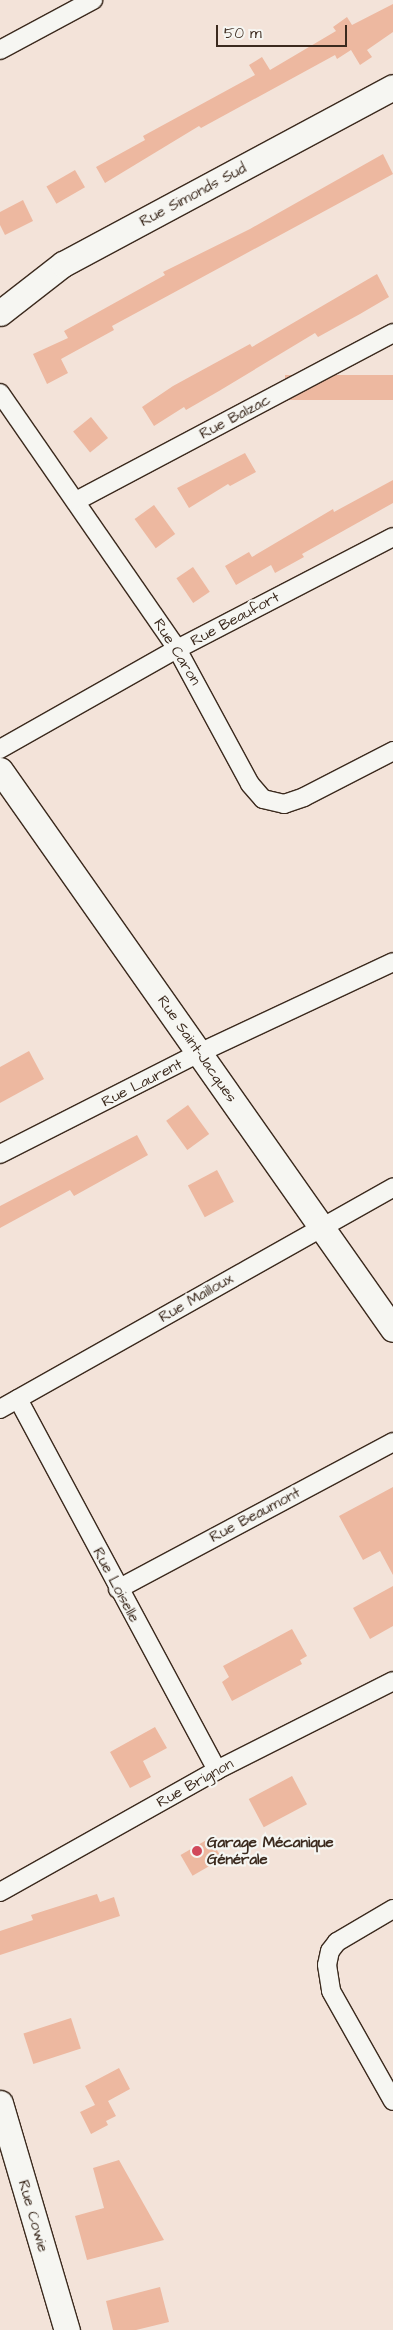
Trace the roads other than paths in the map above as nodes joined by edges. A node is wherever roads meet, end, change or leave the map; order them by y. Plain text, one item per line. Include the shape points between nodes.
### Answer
1 (93, 0) edge
2 (0, 50) edge
3 (393, 87) edge
4 (0, 313) edge
5 (393, 333) edge
6 (0, 393) edge
7 (76, 501) junction
8 (393, 537) edge
9 (178, 650) junction
10 (0, 748) edge
11 (393, 751) edge
12 (0, 770) edge
13 (393, 962) edge
14 (199, 1054) junction
15 (0, 1154) edge
16 (393, 1188) edge
17 (322, 1226) junction
18 (393, 1329) edge
19 (18, 1399) junction
20 (0, 1408) edge
21 (393, 1442) edge
22 (118, 1589) junction
23 (393, 1681) edge
24 (217, 1770) junction
25 (0, 1892) edge
26 (393, 1909) edge
27 (393, 2101) edge
28 (0, 2103) edge
29 (67, 2330) edge

1 - 2 street
3 - 4 street, Rue Simonds Sud via 63,264
5 - 7 street, Rue Balzac
6 - 7 street, Rue Caron
7 - 9 street, Rue Caron
8 - 9 street, Rue Beaufort
9 - 10 street, Rue Beaufort
9 - 11 street, Rue Caron via 250,784 263,798 284,804 304,797
12 - 14 street, Rue Saint-Jacques
13 - 14 street, Rue Laurent
14 - 15 street, Rue Laurent
14 - 17 street, Rue Saint-Jacques
16 - 17 street, Rue Mailloux
17 - 18 street, Rue Saint-Jacques
17 - 19 street, Rue Mailloux
19 - 20 street, Rue Mailloux
19 - 22 street, Rue Loiselle
21 - 22 street, Rue Beaumont
22 - 24 street, Rue Loiselle
23 - 24 street, Rue Brignon
24 - 25 street, Rue Brignon
26 - 27 street via 337,1942 330,1951 327,1965 331,1990
28 - 29 street, Rue Cowie

